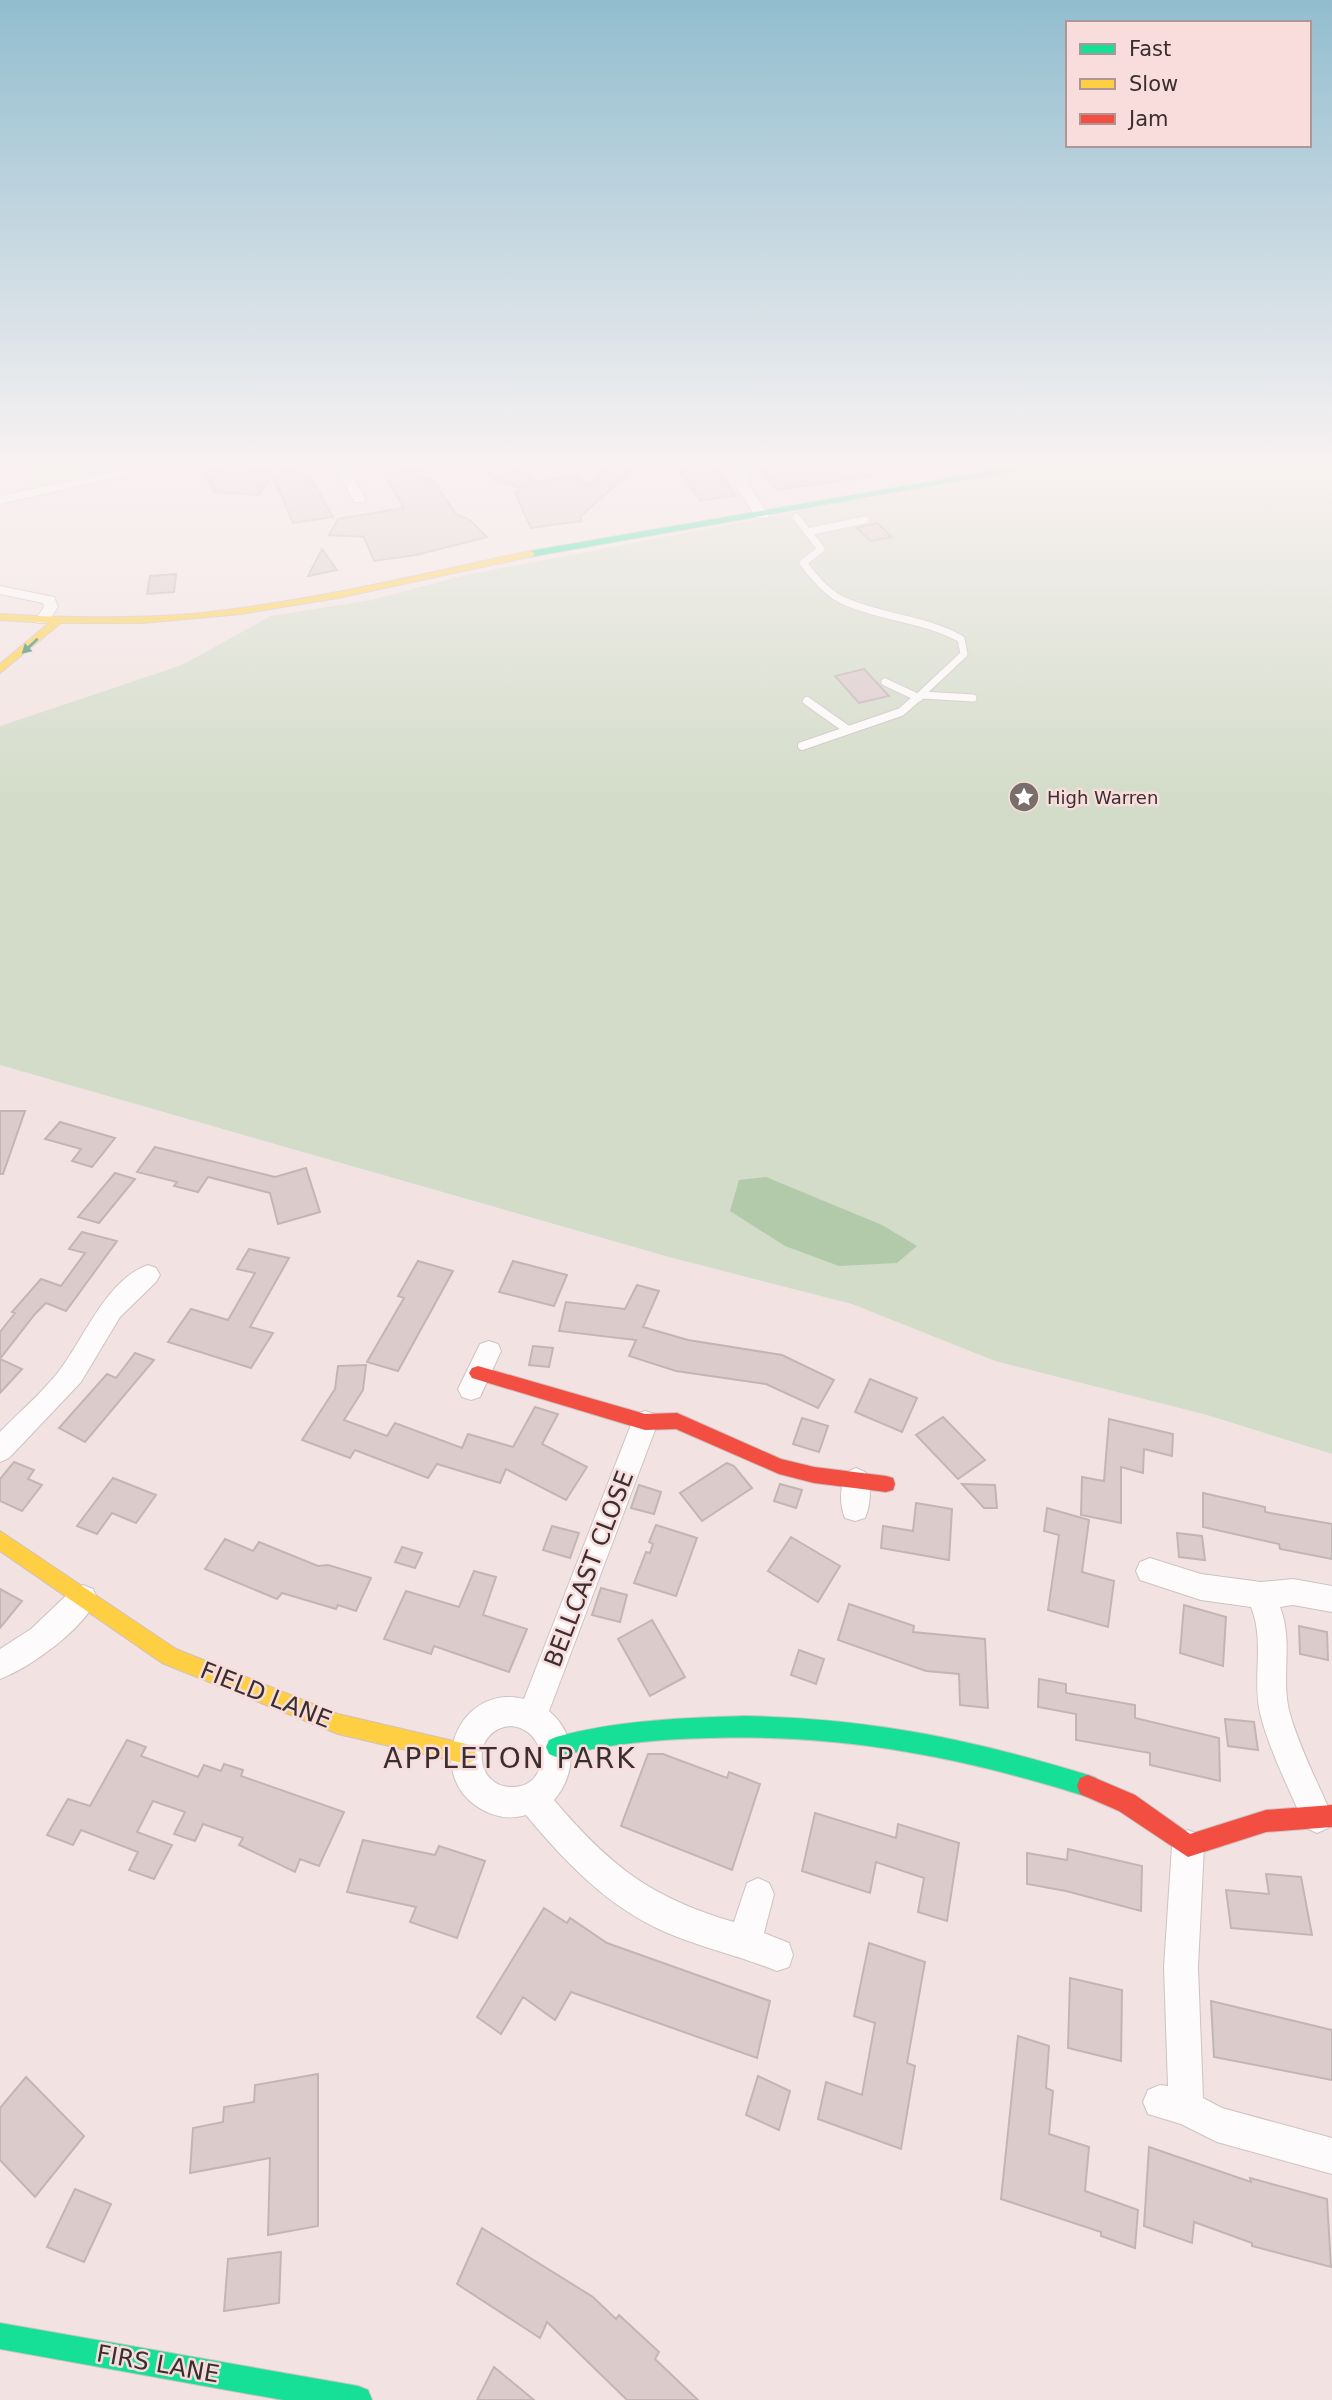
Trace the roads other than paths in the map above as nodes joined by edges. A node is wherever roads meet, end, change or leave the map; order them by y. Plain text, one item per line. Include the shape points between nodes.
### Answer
1 (432, 575) edge
2 (813, 575) edge
3 (0, 590) edge
4 (0, 617) edge
5 (50, 620) junction
6 (0, 670) edge
7 (885, 682) dead end
8 (920, 696) junction
9 (973, 698) dead end
10 (807, 701) dead end
11 (848, 730) junction
12 (802, 746) dead end
13 (148, 1275) dead end
14 (479, 1371) dead end
15 (645, 1422) junction
16 (0, 1450) edge
17 (856, 1480) junction
18 (886, 1484) dead end
19 (855, 1509) dead end
20 (0, 1540) edge
21 (1150, 1571) dead end
22 (1261, 1595) junction
23 (83, 1598) junction
24 (1332, 1600) edge
25 (0, 1665) edge
26 (533, 1715) junction
27 (556, 1747) junction
28 (466, 1754) junction
29 (531, 1797) junction
30 (1324, 1817) edge
31 (1188, 1846) junction
32 (758, 1894) dead end
33 (745, 1942) junction
34 (777, 1955) dead end
35 (1173, 2105) joint
36 (1332, 2156) edge
37 (0, 2336) edge
38 (358, 2400) edge

1 - 5 main road via 273,608 164,619
2 - 8 lane via 842,600 942,628 961,639 964,654
3 - 5 street via 49,600
4 - 5 main road
5 -> 6 main road
7 - 8 lane
8 - 9 lane
8 - 11 lane via 901,712
10 - 11 lane
11 - 12 lane
13 - 16 street via 111,1310 72,1374
14 - 15 main road
15 - 17 main road via 677,1421 779,1466
15 - 26 street, BELLCAST CLOSE
17 - 18 main road
17 - 19 street
20 - 23 main road, FIELD LANE
21 - 22 street via 1202,1587
22 - 24 street via 1293,1592
22 - 30 street via 1274,1643 1275,1714
23 - 25 street via 41,1639
23 - 28 main road, FIELD LANE via 169,1656 232,1682 338,1724
26 - 27 street via 551,1734
26 - 28 street via 512,1712 491,1717 479,1727
27 - 29 street via 551,1776
27 - 31 main road via 646,1731 708,1726 807,1726 886,1734 964,1747 1042,1770 1117,1798
28 - 29 street via 470,1781 490,1800 503,1804
29 - 33 street via 577,1852 620,1889 674,1919
30 - 31 main road via 1266,1821
31 - 35 street
32 - 33 street
33 - 34 street
35 - 36 street via 1217,2124
37 - 38 main road, FIRS LANE

